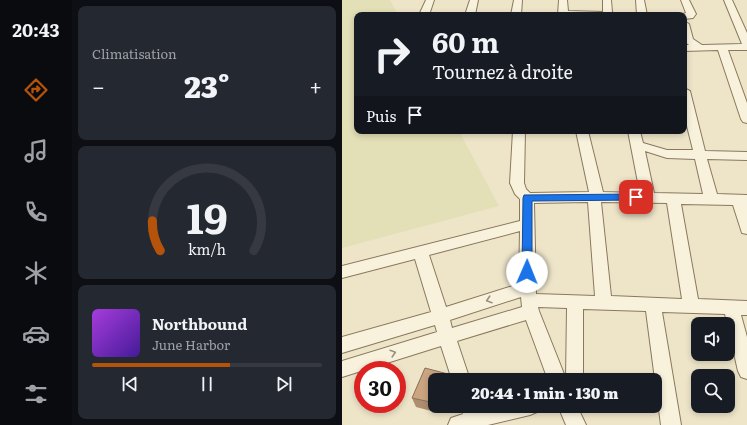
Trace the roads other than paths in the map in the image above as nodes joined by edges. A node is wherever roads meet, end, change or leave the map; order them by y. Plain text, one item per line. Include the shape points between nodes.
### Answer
1 (430, 0) edge
2 (474, 0) edge
3 (518, 0) edge
4 (563, 0) edge
5 (607, 0) edge
6 (640, 0) edge
7 (686, 0) edge
8 (728, 0) edge
9 (425, 12) edge
10 (471, 12) edge
11 (516, 12) edge
12 (563, 12) edge
13 (608, 12) edge
14 (642, 12) edge
15 (687, 16) edge
16 (687, 36) edge
17 (747, 46) edge
18 (699, 47) junction
19 (722, 47) junction
20 (687, 48) edge
21 (687, 103) edge
22 (747, 119) edge
23 (519, 134) edge
24 (583, 134) edge
25 (635, 134) edge
26 (637, 145) junction
27 (700, 155) junction
28 (747, 156) edge
29 (596, 196) junction
30 (527, 198) junction
31 (648, 198) junction
32 (673, 198) junction
33 (710, 199) junction
34 (743, 199) edge
35 (528, 224) junction
36 (747, 229) edge
37 (421, 252) junction
38 (342, 272) edge
39 (529, 300) junction
40 (575, 301) junction
41 (604, 302) junction
42 (653, 304) junction
43 (691, 306) junction
44 (739, 307) edge
45 (440, 316) junction
46 (446, 336) junction
47 (342, 345) edge
48 (342, 369) edge
49 (747, 371) edge
50 (459, 373) edge
51 (555, 373) edge
52 (575, 373) edge
53 (490, 413) edge
54 (570, 413) edge
55 (467, 417) edge
56 (576, 425) edge
57 (671, 425) edge

1 - 9 street
2 - 10 street
3 - 11 street
4 - 12 street
5 - 13 street
6 - 14 street
7 - 15 street via 691,14
8 - 17 street
16 - 18 street via 688,40
17 - 19 street
18 - 19 street
18 - 20 street
19 - 22 street
21 - 27 street
23 - 30 street via 517,184
24 - 29 street
25 - 26 street
26 - 27 street via 659,152
26 - 31 street
27 - 28 street
27 - 33 street
29 - 30 street
29 - 31 street
29 - 41 street
30 - 35 street
31 - 32 street
32 - 33 street
32 - 43 street
33 - 34 street
34 - 36 street
35 - 37 street
35 - 39 street
37 - 38 street
37 - 45 street
39 - 40 street
39 -> 45 street
39 - 46 street
39 - 51 street
40 - 41 street
40 - 52 street
41 - 42 street
42 - 43 street
42 - 57 street
43 - 44 street
44 - 49 street
45 - 46 street
45 - 47 street
48 -> 46 street
46 - 50 street
53 - 55 street
54 - 56 street

